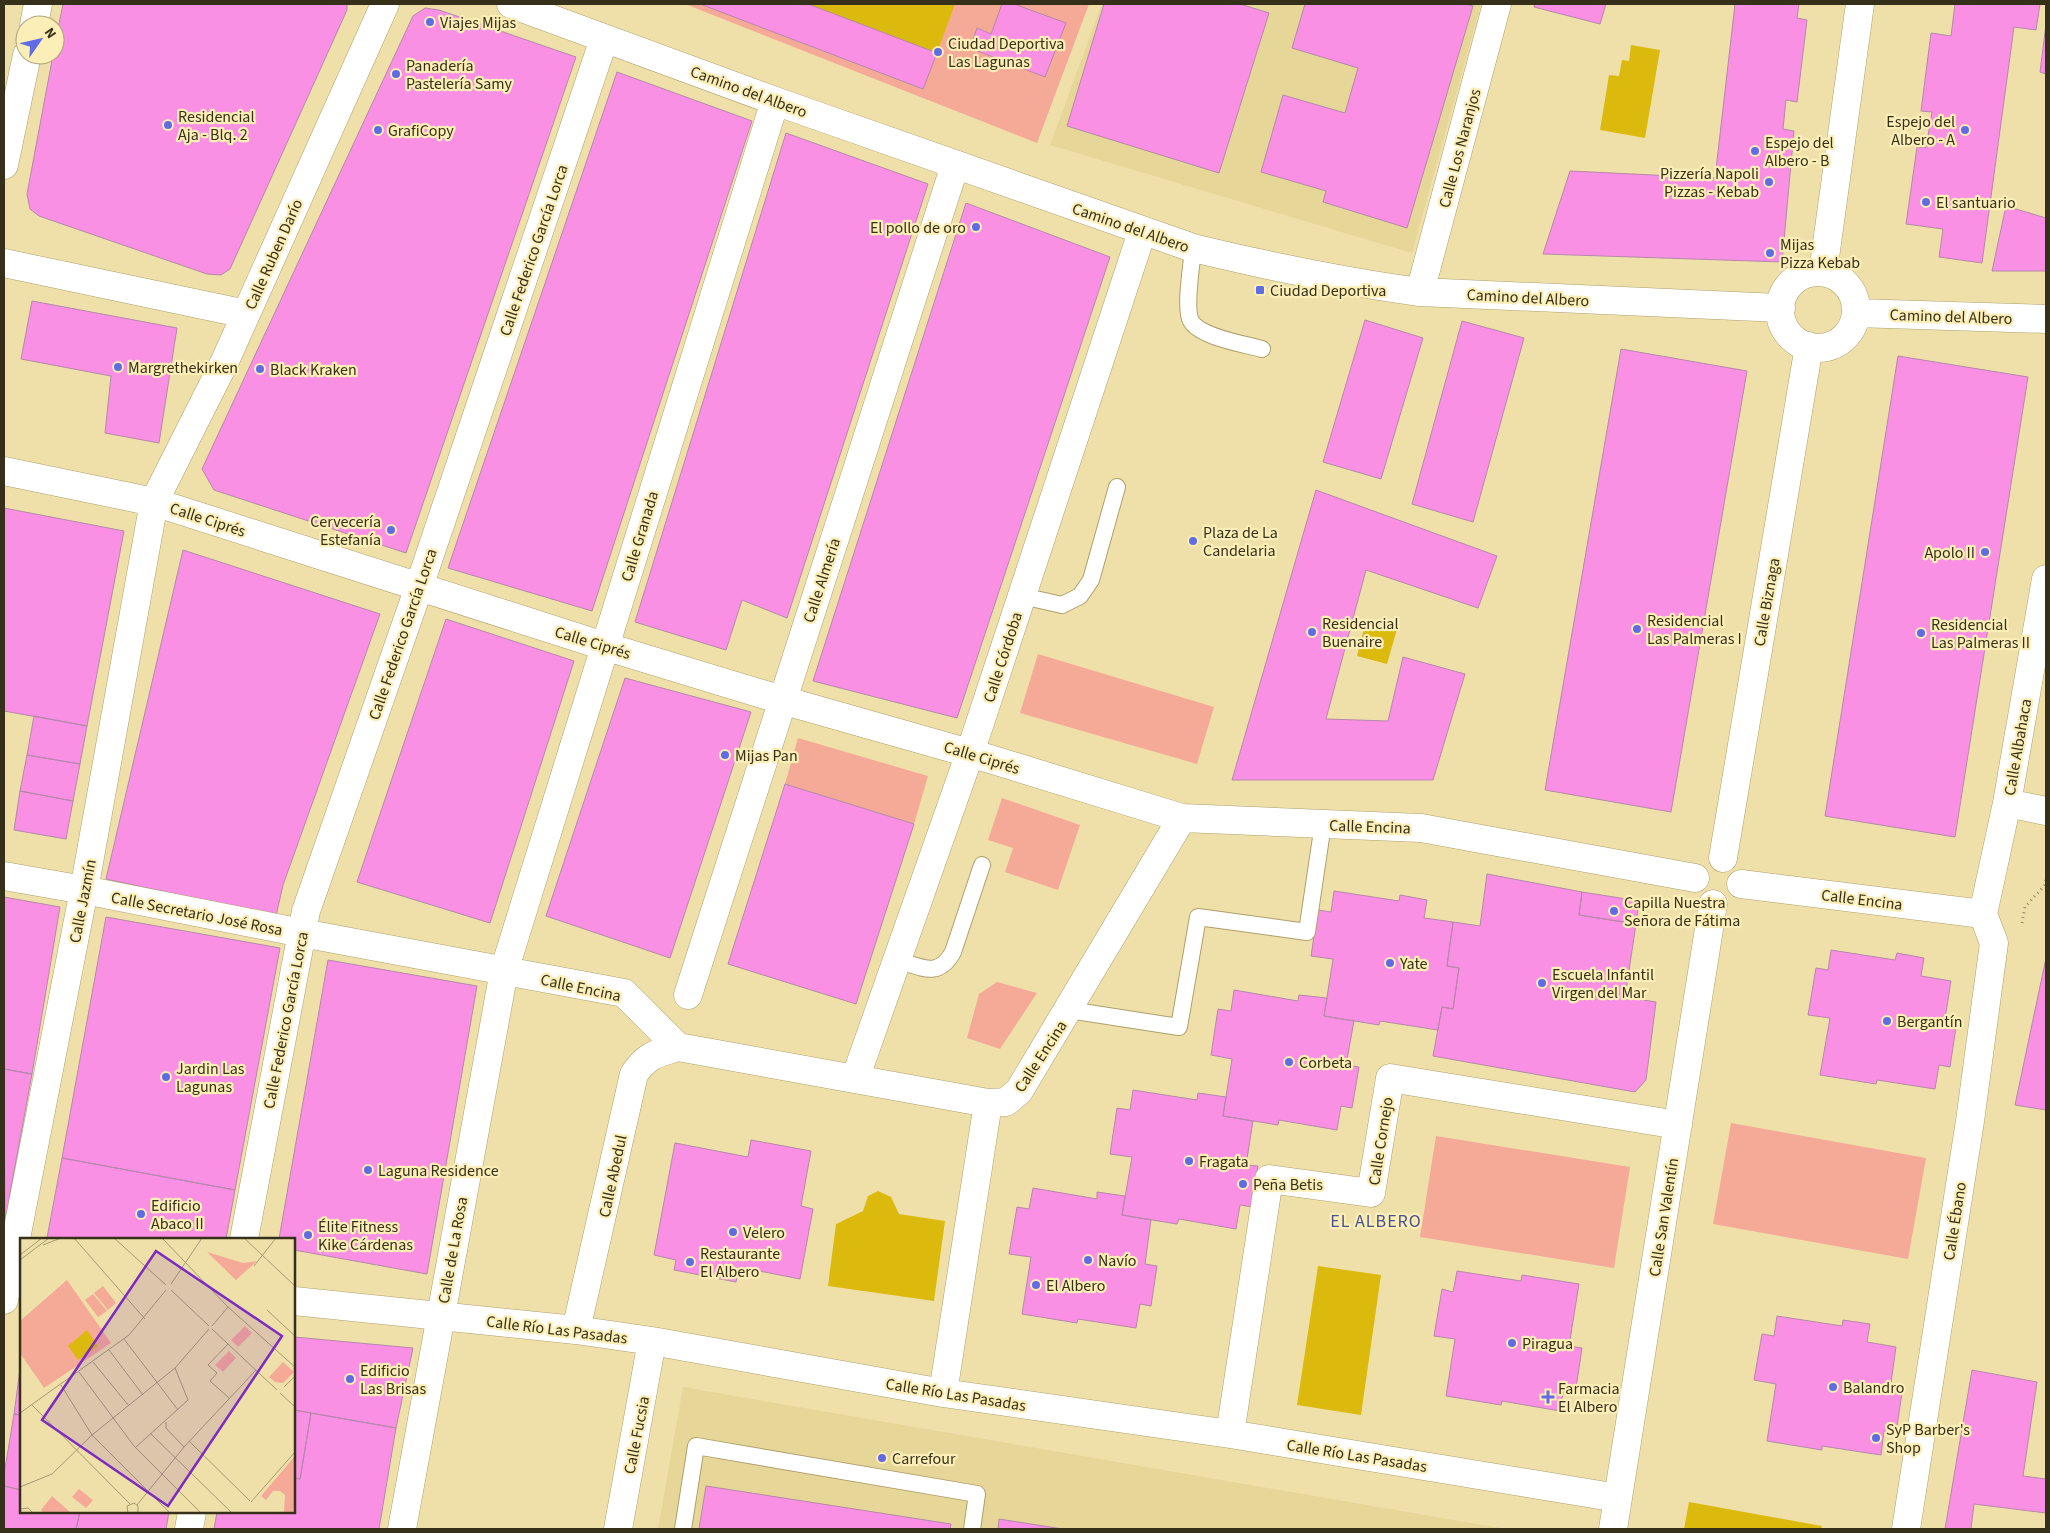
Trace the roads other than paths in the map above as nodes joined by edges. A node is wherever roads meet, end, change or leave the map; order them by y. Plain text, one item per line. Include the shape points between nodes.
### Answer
1 (385, 4) edge
2 (512, 4) edge
3 (1497, 4) edge
4 (1860, 4) edge
5 (604, 39) junction
6 (25, 65) edge
7 (775, 101) junction
8 (955, 165) junction
9 (4, 166) edge
10 (1142, 232) junction
11 (1193, 248) junction
12 (4, 263) edge
13 (1823, 272) junction
14 (1420, 292) junction
15 (1781, 308) junction
16 (1856, 313) junction
17 (246, 314) junction
18 (2046, 319) edge
19 (1810, 346) junction
20 (1262, 349) dead end
21 (4, 471) edge
22 (1117, 487) dead end
23 (154, 502) junction
24 (2046, 579) edge
25 (419, 586) junction
26 (1022, 596) junction
27 (604, 646) junction
28 (782, 700) junction
29 (970, 754) junction
30 (2007, 803) junction
31 (2046, 811) edge
32 (1182, 818) junction
33 (1323, 824) junction
34 (1723, 858) junction
35 (982, 865) dead end
36 (4, 876) edge
37 (1695, 878) junction
38 (1741, 884) junction
39 (84, 890) junction
40 (1713, 904) junction
41 (1983, 914) junction
42 (302, 933) junction
43 (897, 960) junction
44 (504, 971) junction
45 (688, 995) dead end
46 (1069, 1010) junction
47 (678, 1047) junction
48 (854, 1079) junction
49 (988, 1104) junction
50 (1678, 1126) junction
51 (244, 1238) edge
52 (9, 1287) edge
53 (295, 1301) edge
54 (441, 1314) junction
55 (576, 1330) junction
56 (652, 1341) junction
57 (943, 1393) junction
58 (1230, 1434) junction
59 (1618, 1498) junction
60 (192, 1513) edge
61 (189, 1529) edge
62 (402, 1529) edge
63 (618, 1529) edge
64 (683, 1529) edge
65 (972, 1529) edge
66 (1613, 1529) edge
67 (1906, 1529) edge

1 - 17 street, Calle Ruben Darío
2 - 5 street, Camino del Albero
3 - 14 street, Calle Los Naranjos
4 - 13 street
5 - 7 street, Camino del Albero
5 - 25 street, Calle Federico García Lorca
6 - 9 street
7 - 8 street, Camino del Albero
7 - 27 street, Calle Granada
8 - 10 street, Camino del Albero
8 - 28 street, Calle Almería
10 - 11 street, Camino del Albero
10 - 26 street, Calle Córdoba
11 - 14 street, Camino del Albero
11 - 20 lane via 1188,303 1191,321 1203,332
12 - 17 street
13 - 15 street via 1804,274 1793,281 1785,291
13 - 16 street via 1842,279 1851,289
14 - 15 street, Camino del Albero
15 - 19 street via 1785,327 1792,338
16 - 18 street, Camino del Albero
16 - 19 street via 1853,327 1836,344 1825,348
17 - 23 street, Calle Ruben Darío
19 - 34 street, Calle Biznaga
21 - 23 street, Calle Ciprés
22 - 26 lane via 1091,580 1080,596 1062,605
23 - 25 street, Calle Ciprés
23 - 39 street, Calle Jazmín
24 - 30 street, Calle Albahaca
25 - 27 street, Calle Ciprés
25 - 42 street, Calle Federico García Lorca via 306,911
26 - 29 street, Calle Córdoba
27 - 28 street, Calle Ciprés
27 - 44 street, Calle Granada
28 - 29 street, Calle Ciprés
28 - 45 street, Calle Almería
29 - 32 street, Calle Ciprés
29 - 43 street, Calle Córdoba
30 - 31 street
30 - 41 street, Calle Albahaca
32 - 33 street, Calle Encina
32 - 46 street, Calle Encina
33 - 37 street, Calle Encina via 1421,828
33 - 46 lane via 1307,932 1198,917 1179,1027
34 - 37 street via 1708,860
34 - 38 street via 1735,865
35 - 43 lane via 946,965 935,970
36 - 39 street, Calle Secretario José Rosa
37 - 40 street via 1701,897
38 - 40 street via 1735,898
38 - 41 street, Calle Encina
39 - 42 street, Calle Secretario José Rosa
39 - 52 street, Calle Jazmín
40 - 50 street, Calle San Valentín
41 - 67 street, Calle Ébano via 1994,943 1970,1121
42 - 44 street, Calle Encina
42 - 51 street, Calle Federico García Lorca
43 - 48 street, Calle Córdoba
44 - 47 street, Calle Encina via 624,994
44 - 54 street, Calle de La Rosa
46 - 49 street, Calle Encina via 1020,1091 1006,1102
47 - 48 street, Calle Encina
47 - 55 street, Calle Abedul via 644,1060 634,1074
48 - 49 street, Calle Encina
49 - 57 street
50 - 58 street, Calle Cornejo via 1390,1078 1371,1193 1269,1178
50 - 59 street, Calle San Valentín
53 - 54 street, Calle Río Las Pasadas
54 - 55 street, Calle Río Las Pasadas
54 - 62 street, Calle de La Rosa
55 - 56 street, Calle Río Las Pasadas
56 - 57 street, Calle Río Las Pasadas
56 - 63 street, Calle Fucsia
57 - 58 street, Calle Río Las Pasadas
58 - 59 street, Calle Río Las Pasadas
59 - 66 street, Calle San Valentín
60 - 61 street
64 - 65 lane via 696,1446 977,1494

